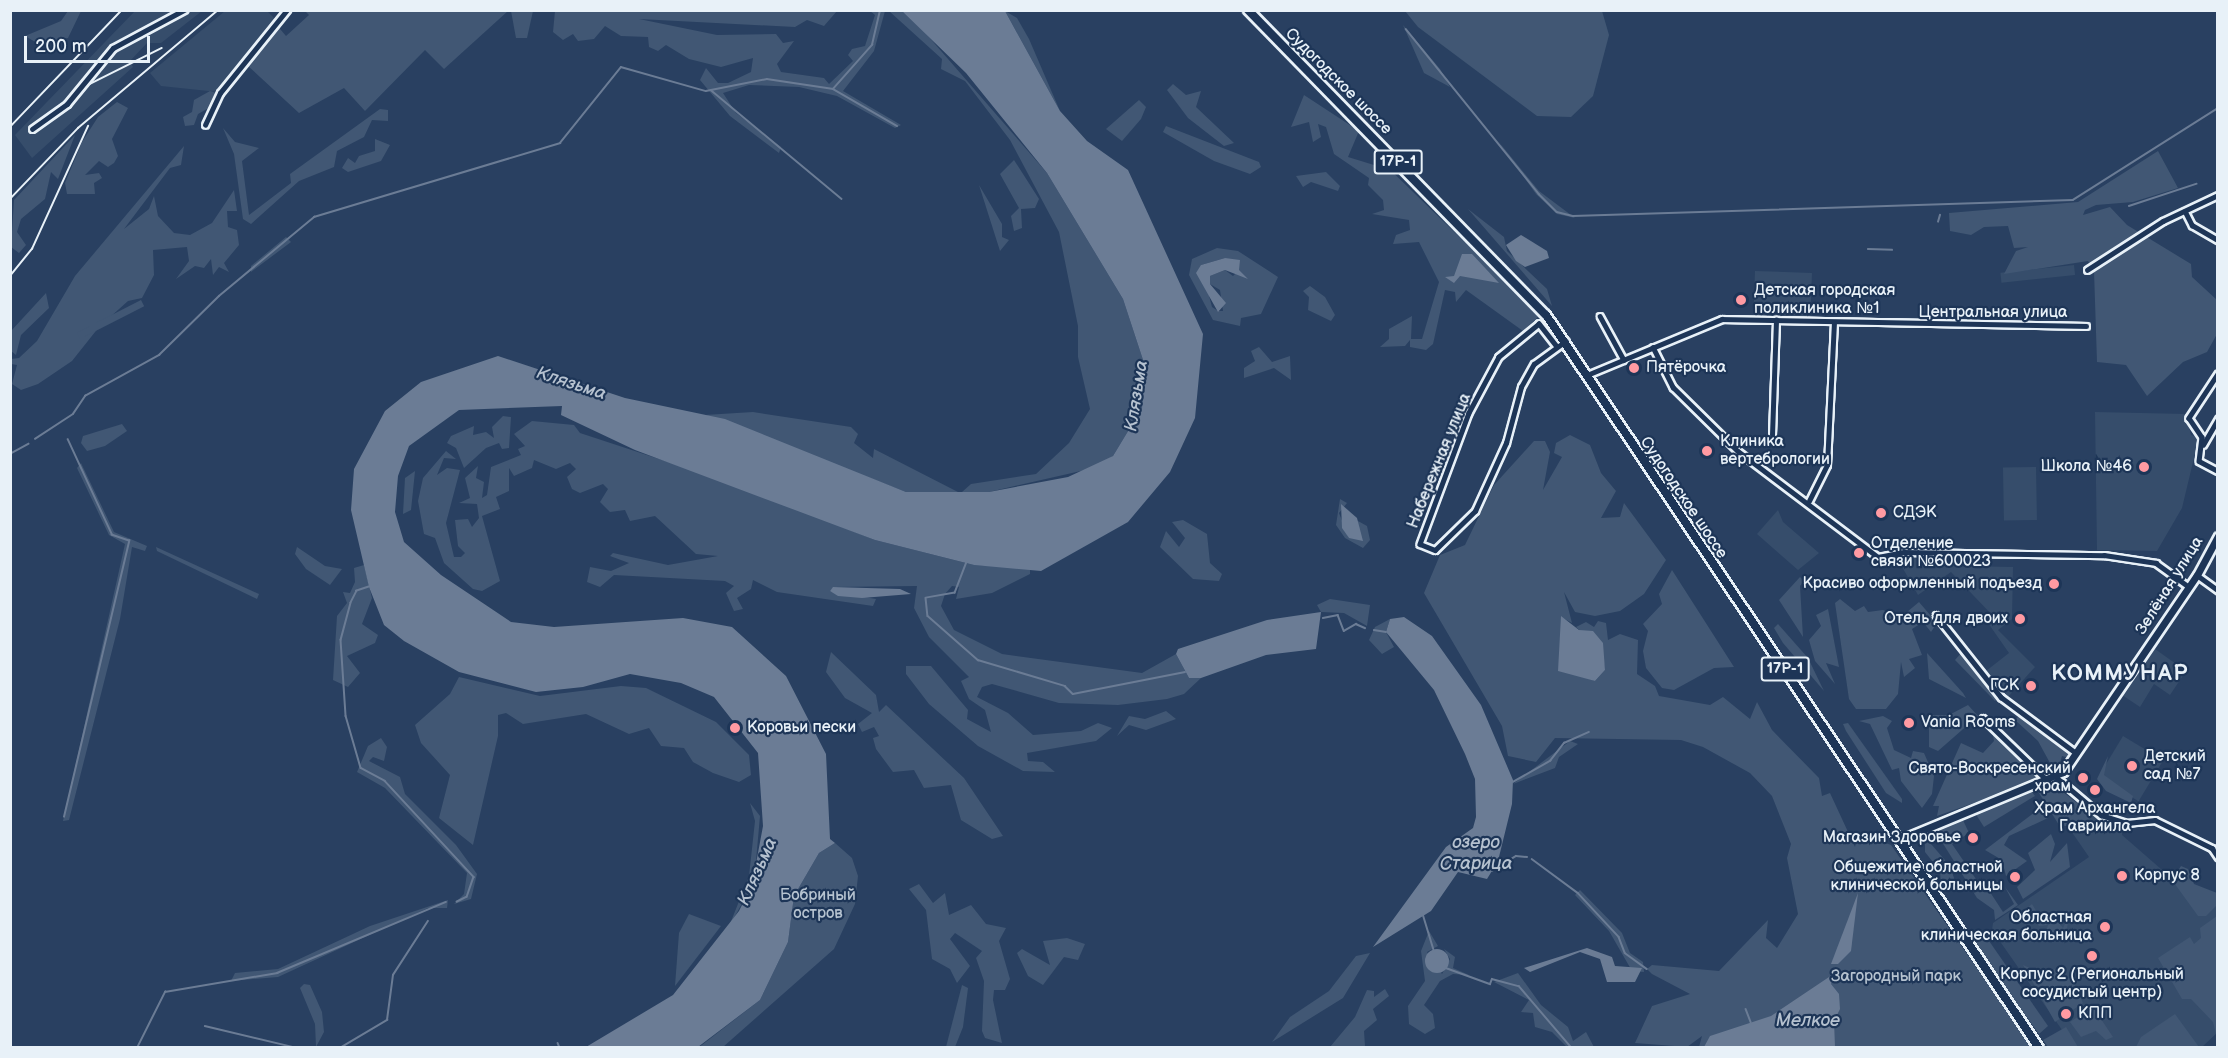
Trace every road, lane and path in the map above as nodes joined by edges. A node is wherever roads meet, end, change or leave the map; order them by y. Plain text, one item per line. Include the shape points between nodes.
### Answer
1 (183, 10) edge
2 (287, 10) edge
3 (1248, 10) edge
4 (205, 125) dead end
5 (32, 129) dead end
6 (2217, 195) edge
7 (2186, 211) junction
8 (2217, 240) edge
9 (2086, 270) dead end
10 (1600, 316) dead end
11 (1776, 320) junction
12 (1834, 322) junction
13 (2086, 326) dead end
14 (1566, 341) junction
15 (1556, 346) junction
16 (1653, 346) junction
17 (1624, 360) junction
18 (2217, 374) edge
19 (1587, 375) junction
20 (2217, 419) edge
21 (1772, 435) dead end
22 (2202, 447) junction
23 (2217, 471) edge
24 (1809, 501) junction
25 (2217, 536) edge
26 (2197, 575) junction
27 (2188, 587) junction
28 (2217, 590) edge
29 (1936, 615) dead end
30 (1983, 718) dead end
31 (2076, 753) junction
32 (2056, 777) junction
33 (2048, 781) junction
34 (1899, 840) junction
35 (2217, 841) edge
36 (2212, 848) junction
37 (2217, 856) edge
38 (2034, 1046) edge

1 - 5 street via 113,48 68,104
2 - 4 street via 220,93
3 - 14 main road, Судогодское шоссе / 17Р-1 via 1515,280
6 - 7 street
7 - 8 street via 2192,225
7 - 9 street
10 - 17 street
11 - 12 street, Центральная улица
11 - 16 street, Центральная улица via 1722,319
11 - 21 street
12 - 13 street, Центральная улица
12 - 24 street via 1827,465
14 - 15 street, Набережная улица
14 - 19 main road, Судогодское шоссе / 17Р-1
15 - 15 street, Набережная улица via 1534,364 1521,387 1506,443 1475,511 1435,550 1420,544 1469,413 1499,357 1539,324
16 - 17 street, Центральная улица
16 - 24 street via 1683,399 1738,451
17 - 19 street, Центральная улица
18 - 22 street via 2189,418
19 - 34 main road, Судогодское шоссе / 17Р-1
20 - 22 street
22 - 23 street via 2199,461
24 - 27 street via 1886,560 1904,552 2104,555 2156,563
25 - 26 street, Зелёная улица
26 - 27 street, Зелёная улица
26 - 28 street
27 - 31 street, Зелёная улица
29 - 31 street via 2001,697
30 - 33 street
31 - 32 street, Зелёная улица
32 - 33 street, Зелёная улица
32 - 36 street via 2101,815 2127,824 2155,820
33 - 34 street, Зелёная улица
34 - 38 main road, Судогодское шоссе / 17Р-1
35 - 36 street
36 - 37 street

